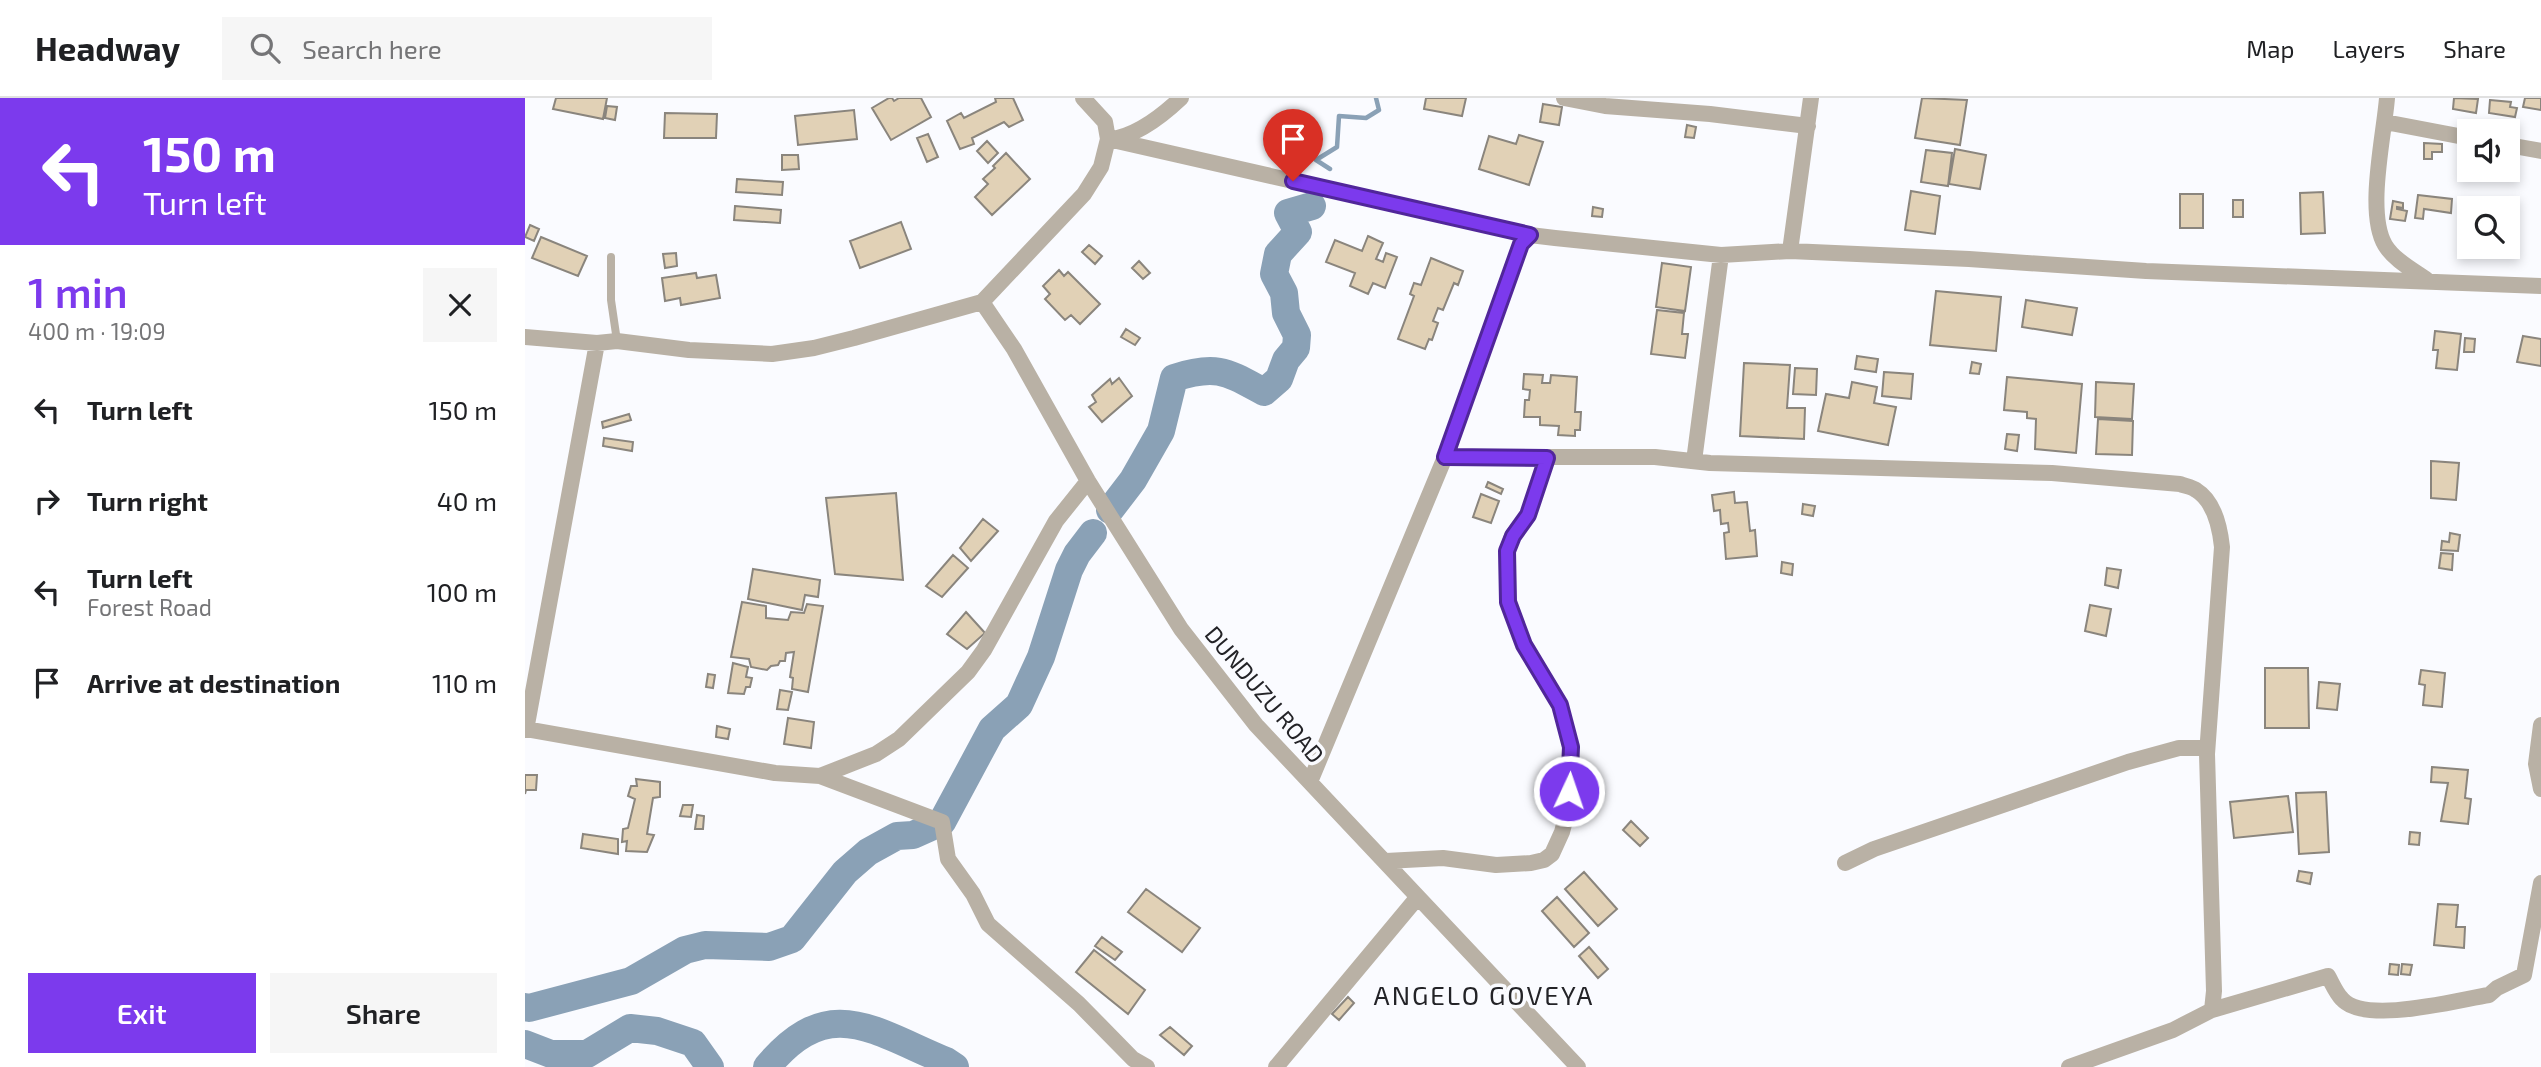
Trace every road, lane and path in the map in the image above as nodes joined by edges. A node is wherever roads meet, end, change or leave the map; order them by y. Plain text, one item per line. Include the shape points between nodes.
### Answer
1 (1083, 98) edge
2 (1181, 98) edge
3 (1564, 98) edge
4 (1811, 98) edge
5 (2388, 98) edge
6 (2385, 122) junction
7 (1808, 126) junction
8 (2457, 136) edge
9 (1108, 139) junction
10 (2520, 147) edge
11 (2541, 151) edge
12 (1530, 235) junction
13 (1790, 251) junction
14 (1721, 255) junction
15 (611, 257) dead end
16 (2429, 281) junction
17 (2541, 286) edge
18 (982, 302) junction
19 (525, 337) edge
20 (617, 341) junction
21 (597, 343) junction
22 (1445, 457) junction
23 (1547, 458) junction
24 (1695, 461) junction
25 (1088, 481) junction
26 (2541, 725) edge
27 (526, 730) edge
28 (2207, 748) junction
29 (820, 776) junction
30 (1310, 782) junction
31 (2541, 789) edge
32 (1386, 861) junction
33 (1845, 863) dead end
34 (2541, 883) edge
35 (1417, 898) junction
36 (2212, 1010) junction
37 (1147, 1067) edge
38 (1276, 1067) edge
39 (1578, 1067) edge
40 (2069, 1067) edge

1 - 9 street via 1105,122
2 - 9 street via 1145,127
3 - 7 street
4 - 7 street
5 - 6 street
6 - 8 street
6 - 16 street via 2376,221 2385,245
7 - 13 street
9 - 12 street
9 - 18 street via 1101,167 1084,194
10 - 11 street
12 - 14 street
12 - 22 street via 1521,244
13 - 14 street
13 - 16 street
14 - 24 street
15 - 20 lane
16 - 17 street
18 - 20 street via 854,338 772,355
18 - 25 street, DUNDUZU ROAD via 1014,349
19 - 21 street
20 - 21 street
21 - 27 street
22 - 23 street
22 - 30 street
23 - 24 street
23 - 32 street via 1528,515 1507,551 1508,602 1524,645 1560,705 1571,747 1562,832 1552,854 1531,863 1496,865 1443,858
24 - 28 street via 2053,472 2180,484 2197,491 2211,507 2222,547
25 - 29 street via 1056,521 968,672 899,739 876,754
25 - 30 street, DUNDUZU ROAD via 1181,629 1256,725
26 - 31 street via 2536,764
27 - 29 street via 775,773
28 - 33 street via 2179,748 2089,774
28 - 36 street
29 - 37 street via 943,822 949,859 988,924
30 - 32 street, DUNDUZU ROAD
32 - 35 street, DUNDUZU ROAD
34 - 36 street via 2523,975 2489,995 2392,1010 2359,1009 2343,1000 2328,976
35 - 38 street
35 - 39 street, DUNDUZU ROAD
36 - 40 street via 2173,1030

